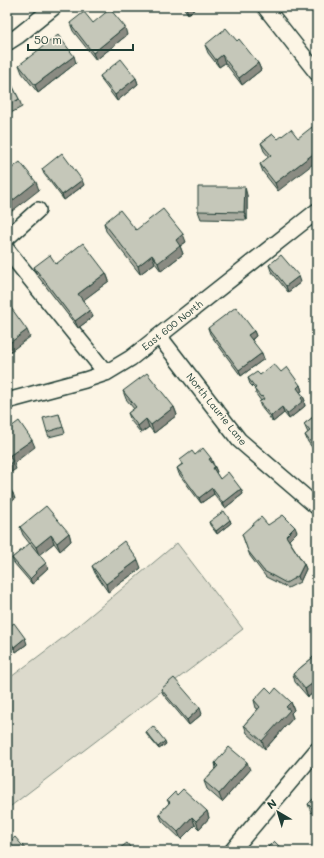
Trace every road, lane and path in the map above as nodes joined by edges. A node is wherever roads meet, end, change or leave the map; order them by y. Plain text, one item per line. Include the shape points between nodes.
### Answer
1 (54, 7) edge
2 (265, 7) edge
3 (7, 42) edge
4 (317, 73) edge
5 (38, 210) dead end
6 (317, 211) edge
7 (7, 238) edge
8 (7, 250) edge
9 (159, 336) junction
10 (106, 373) junction
11 (7, 401) edge
12 (317, 507) edge
13 (317, 750) edge
14 (232, 851) edge

1 - 3 street
2 - 4 street
5 - 7 street
6 - 9 street, East 600 North
8 - 10 street
9 - 10 street, East 600 North via 131,358
9 - 12 street, North Laurie Lane via 239,440
10 - 11 street, East 600 North
13 - 14 street

